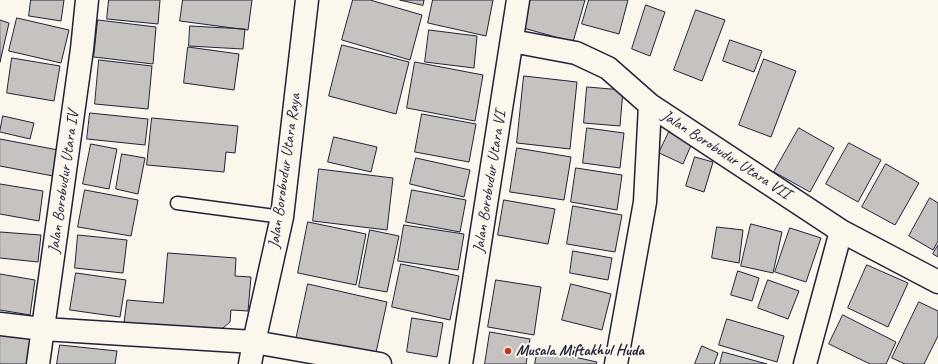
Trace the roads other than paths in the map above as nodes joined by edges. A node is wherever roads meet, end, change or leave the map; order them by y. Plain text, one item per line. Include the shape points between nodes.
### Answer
1 (87, 0) edge
2 (308, 0) edge
3 (518, 0) edge
4 (512, 41) junction
5 (650, 105) junction
6 (177, 203) dead end
7 (282, 217) junction
8 (842, 231) junction
9 (938, 282) edge
10 (0, 324) edge
11 (43, 329) junction
12 (254, 342) junction
13 (38, 364) edge
14 (250, 364) edge
15 (380, 364) edge
16 (461, 364) edge
17 (616, 364) edge
18 (805, 364) edge

1 - 11 street, Jalan Borobudur Utara IV
2 - 7 street, Jalan Borobudur Utara Raya
3 - 4 street, Jalan Borobudur Utara VI
4 - 5 street, Jalan Borobudur Utara VII via 576,53 608,68
4 - 16 street, Jalan Borobudur Utara VI
5 - 8 street, Jalan Borobudur Utara VII
5 - 17 street via 645,202
6 - 7 lane
7 - 12 street, Jalan Borobudur Utara Raya
8 - 9 street, Jalan Borobudur Utara VII
8 - 18 street
10 - 11 street
11 - 12 street
11 - 13 street, Jalan Borobudur Utara IV
12 - 14 street, Jalan Borobudur Utara Raya
12 - 15 street

